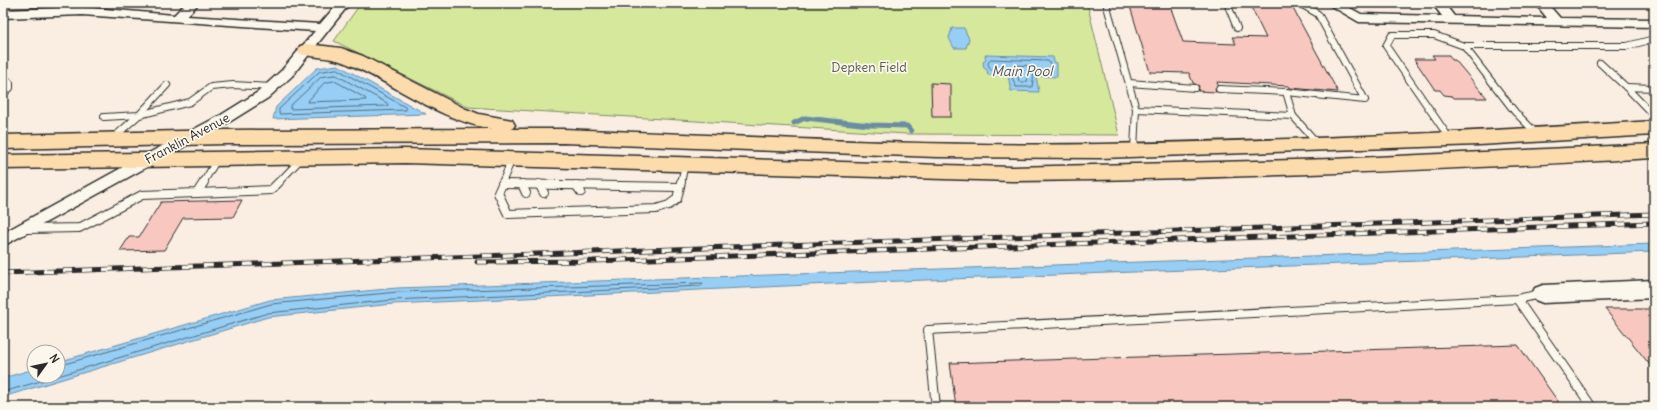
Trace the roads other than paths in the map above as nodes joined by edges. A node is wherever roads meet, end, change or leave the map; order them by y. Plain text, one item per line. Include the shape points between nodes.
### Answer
1 (192, 3) edge
2 (344, 3) edge
3 (1106, 3) edge
4 (1227, 3) edge
5 (1299, 3) edge
6 (1332, 3) edge
7 (1438, 3) edge
8 (1541, 3) edge
9 (3, 14) edge
10 (177, 19) junction
11 (1451, 20) junction
12 (1556, 22) junction
13 (1654, 23) edge
14 (325, 28) junction
15 (1237, 28) dead end
16 (1654, 39) edge
17 (1464, 46) junction
18 (307, 50) junction
19 (1600, 63) dead end
20 (3, 80) edge
21 (1129, 83) junction
22 (167, 85) dead end
23 (274, 87) junction
24 (1626, 87) junction
25 (1195, 88) dead end
26 (1654, 88) edge
27 (1219, 89) dead end
28 (1286, 92) junction
29 (3, 94) edge
30 (1136, 109) junction
31 (139, 116) junction
32 (1293, 116) junction
33 (1654, 116) edge
34 (104, 117) dead end
35 (1654, 128) edge
36 (1537, 135) junction
37 (564, 136) junction
38 (189, 138) junction
39 (1450, 139) junction
40 (110, 140) junction
41 (3, 142) edge
42 (1318, 144) junction
43 (1134, 150) junction
44 (1654, 151) edge
45 (303, 157) junction
46 (218, 158) junction
47 (148, 159) junction
48 (512, 159) junction
49 (3, 162) edge
50 (685, 164) junction
51 (502, 184) junction
52 (522, 184) junction
53 (539, 184) junction
54 (576, 185) junction
55 (597, 185) junction
56 (679, 187) junction
57 (581, 192) dead end
58 (601, 192) dead end
59 (197, 193) junction
60 (526, 193) dead end
61 (544, 193) dead end
62 (533, 205) dead end
63 (537, 213) junction
64 (22, 229) junction
65 (3, 240) edge
66 (1654, 289) edge
67 (1543, 294) joint
68 (1517, 299) junction
69 (936, 407) edge
70 (1592, 407) edge

1 - 10 street
2 - 14 street, Franklin Avenue
3 - 21 lane
4 - 15 lane
5 - 28 lane via 1318,14 1365,100
6 - 11 street via 1359,18
7 - 11 street
8 - 12 street
9 - 10 street via 82,11
10 - 14 street
11 - 12 street
12 - 13 street
14 - 18 street, Franklin Avenue
16 - 17 lane via 1636,46
17 - 36 lane via 1515,112
17 - 39 lane via 1434,35 1392,35 1386,46
18 - 23 street, Franklin Avenue
18 - 37 highway via 341,54 356,60 453,111 476,120
19 - 24 lane
20 - 29 lane via 10,83 10,88
21 - 25 lane
21 - 30 lane
22 - 31 lane
23 - 31 lane via 211,87 190,102
23 - 38 street, Franklin Avenue
24 - 26 lane
24 - 33 lane
27 - 28 lane
28 - 32 lane
30 - 32 lane
30 - 43 lane
31 - 34 lane
31 - 40 lane
32 - 42 lane
35 - 36 highway
36 - 39 highway
37 - 38 highway
37 - 43 highway via 936,150
38 - 40 highway
38 - 47 street, Franklin Avenue
39 - 42 highway
40 - 41 highway
42 - 43 highway
44 - 50 highway via 1298,168 1080,174
45 - 46 highway
45 - 48 highway
45 - 59 lane via 271,190
46 - 47 highway
46 - 59 lane
47 - 49 highway
47 - 64 street, Franklin Avenue
48 - 50 highway
48 - 51 lane
50 - 56 lane
51 - 52 lane
51 - 63 lane via 498,193 508,214
52 - 53 lane
52 - 60 lane
53 - 54 lane
53 - 61 lane
54 - 55 lane
54 - 57 lane
55 - 56 lane
55 - 58 lane
56 - 63 lane via 677,199 669,206 656,209 553,209
59 - 64 lane via 142,195 80,228
62 - 63 lane
64 - 65 street, Franklin Avenue
66 - 67 street
67 - 68 lane
68 - 69 lane via 928,330
68 - 70 lane

